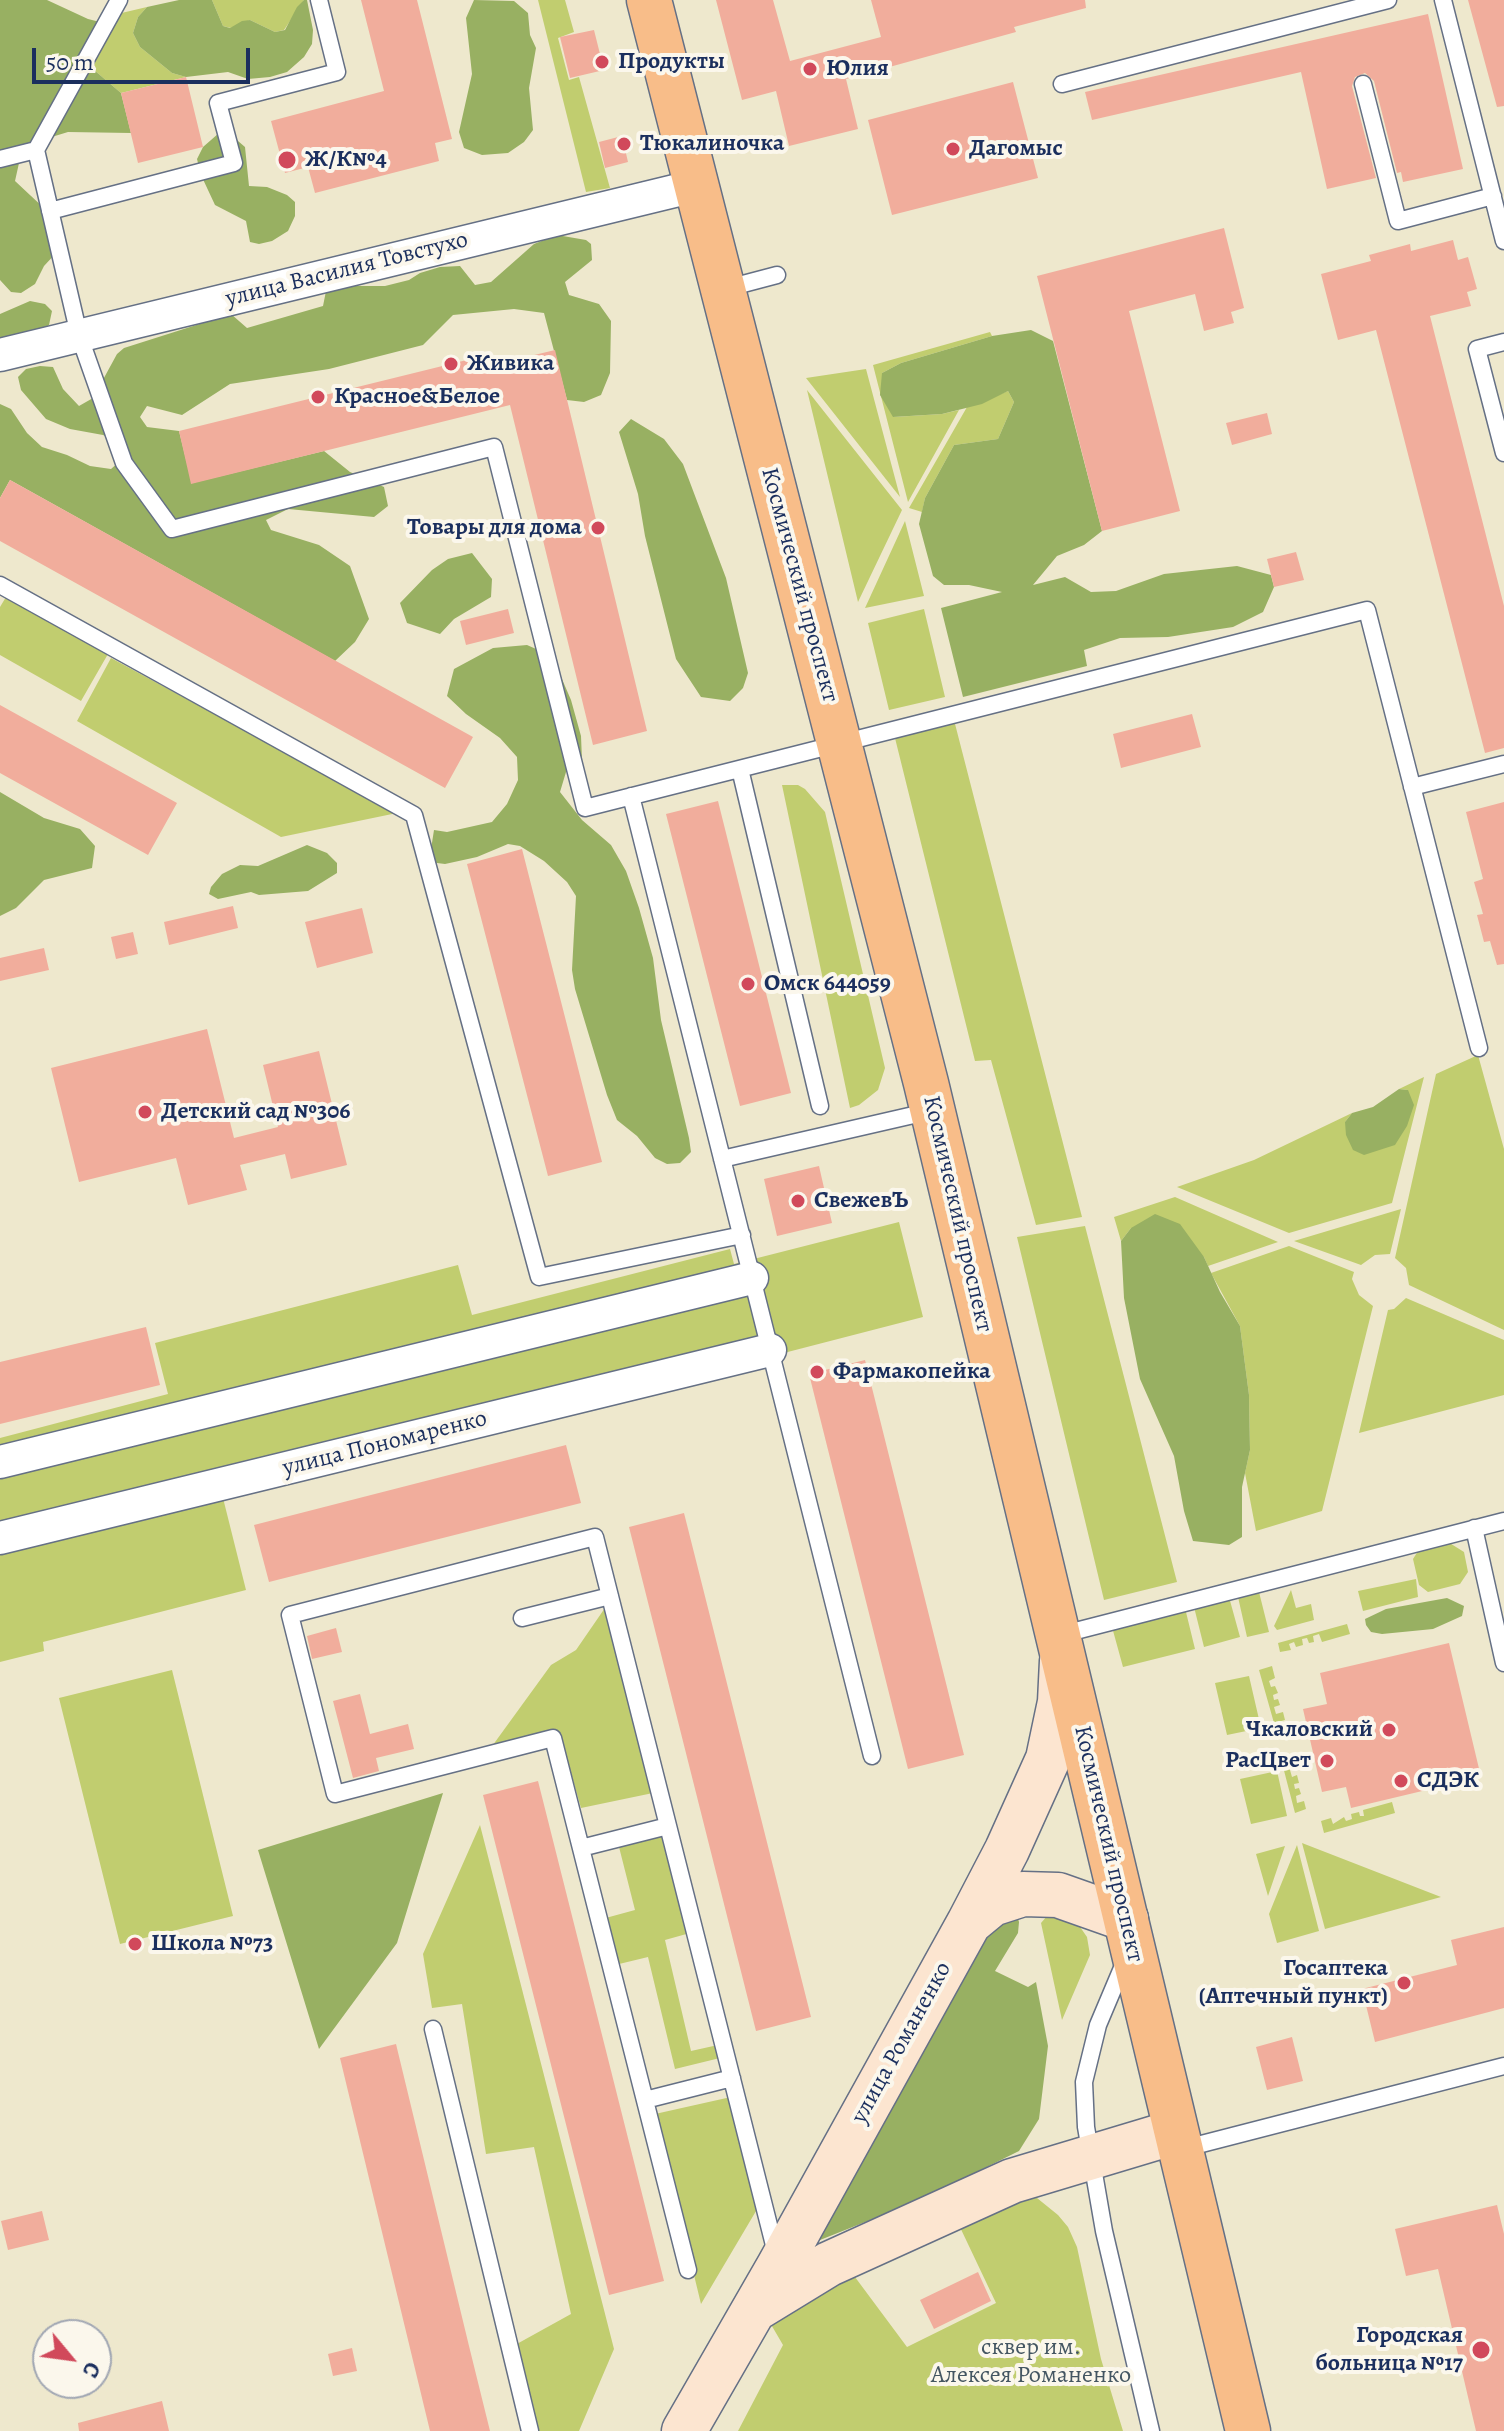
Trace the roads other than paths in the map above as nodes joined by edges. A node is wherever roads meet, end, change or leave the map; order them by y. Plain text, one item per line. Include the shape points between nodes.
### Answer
1 (119, 0) edge
2 (319, 0) edge
3 (649, 0) edge
4 (1388, 0) edge
5 (1443, 0) edge
6 (1062, 84) dead end
7 (1363, 84) dead end
8 (36, 150) junction
9 (0, 159) edge
10 (695, 186) junction
11 (1493, 196) junction
12 (50, 211) junction
13 (1504, 241) edge
14 (777, 275) dead end
15 (722, 289) junction
16 (79, 335) junction
17 (1504, 342) edge
18 (0, 355) edge
19 (1504, 453) edge
20 (0, 585) edge
21 (840, 743) junction
22 (1504, 764) edge
23 (740, 769) junction
24 (1412, 787) junction
25 (631, 796) junction
26 (1479, 1048) dead end
27 (820, 1106) dead end
28 (932, 1111) junction
29 (722, 1159) junction
30 (742, 1235) junction
31 (752, 1278) junction
32 (770, 1350) junction
33 (0, 1462) edge
34 (1504, 1521) edge
35 (1474, 1528) junction
36 (0, 1538) edge
37 (610, 1596) junction
38 (522, 1618) dead end
39 (1060, 1643) junction
40 (1504, 1663) edge
41 (872, 1756) dead end
42 (668, 1826) junction
43 (581, 1848) junction
44 (969, 1923) junction
45 (1129, 1932) junction
46 (433, 2029) dead end
47 (1504, 2066) edge
48 (732, 2078) junction
49 (645, 2100) junction
50 (1178, 2141) junction
51 (1091, 2158) junction
52 (779, 2266) junction
53 (688, 2270) dead end
54 (752, 2311) junction
55 (530, 2431) edge
56 (684, 2431) edge
57 (1151, 2431) edge
58 (1248, 2431) edge

1 - 8 lane
2 - 12 lane via 337,72 218,103 234,163
3 - 10 main road, Космический проспект
4 - 6 lane
5 - 11 lane
7 - 11 lane via 1398,221
8 - 9 lane
8 - 12 lane
10 - 15 main road, Космический проспект
10 - 16 street, улица Василия Товстухо
11 - 13 lane
12 - 16 lane
14 - 15 lane
15 - 21 main road, Космический проспект
16 - 18 street, улица Василия Товстухо
16 - 25 lane via 124,463 172,529 494,447 585,808
17 - 19 lane via 1477,349
20 - 30 lane via 414,815 539,1277
21 - 23 lane
21 - 24 lane via 1367,610
21 - 28 main road, Космический проспект
22 - 24 lane
23 - 25 lane
23 - 27 lane
24 - 26 lane
25 - 29 lane
28 - 29 lane
28 - 39 main road, Космический проспект
29 - 30 lane
30 - 31 lane
31 - 32 lane
31 - 33 street
32 - 36 street, улица Пономаренко
32 - 41 lane
34 - 35 lane
35 - 39 lane
35 - 40 lane
37 - 38 lane
37 - 42 lane
37 - 43 lane via 595,1537 290,1615 335,1794 553,1738
39 - 44 main road via 1060,1702 1048,1759
39 - 45 main road, Космический проспект
42 - 43 lane
42 - 48 lane
43 - 49 lane
44 - 45 main road, улица Романенко via 992,1904 1023,1894 1058,1895
44 - 52 main road, улица Романенко
45 - 50 main road, Космический проспект
45 - 51 lane via 1084,2082
46 - 55 lane
47 - 50 lane
48 - 49 lane
48 - 52 lane
49 - 53 lane
50 - 51 main road, улица Романенко
50 - 58 main road, Космический проспект
51 - 54 main road, улица Романенко via 1012,2181 829,2264
51 - 57 lane
52 - 54 main road, улица Романенко
54 - 56 main road, улица Романенко

